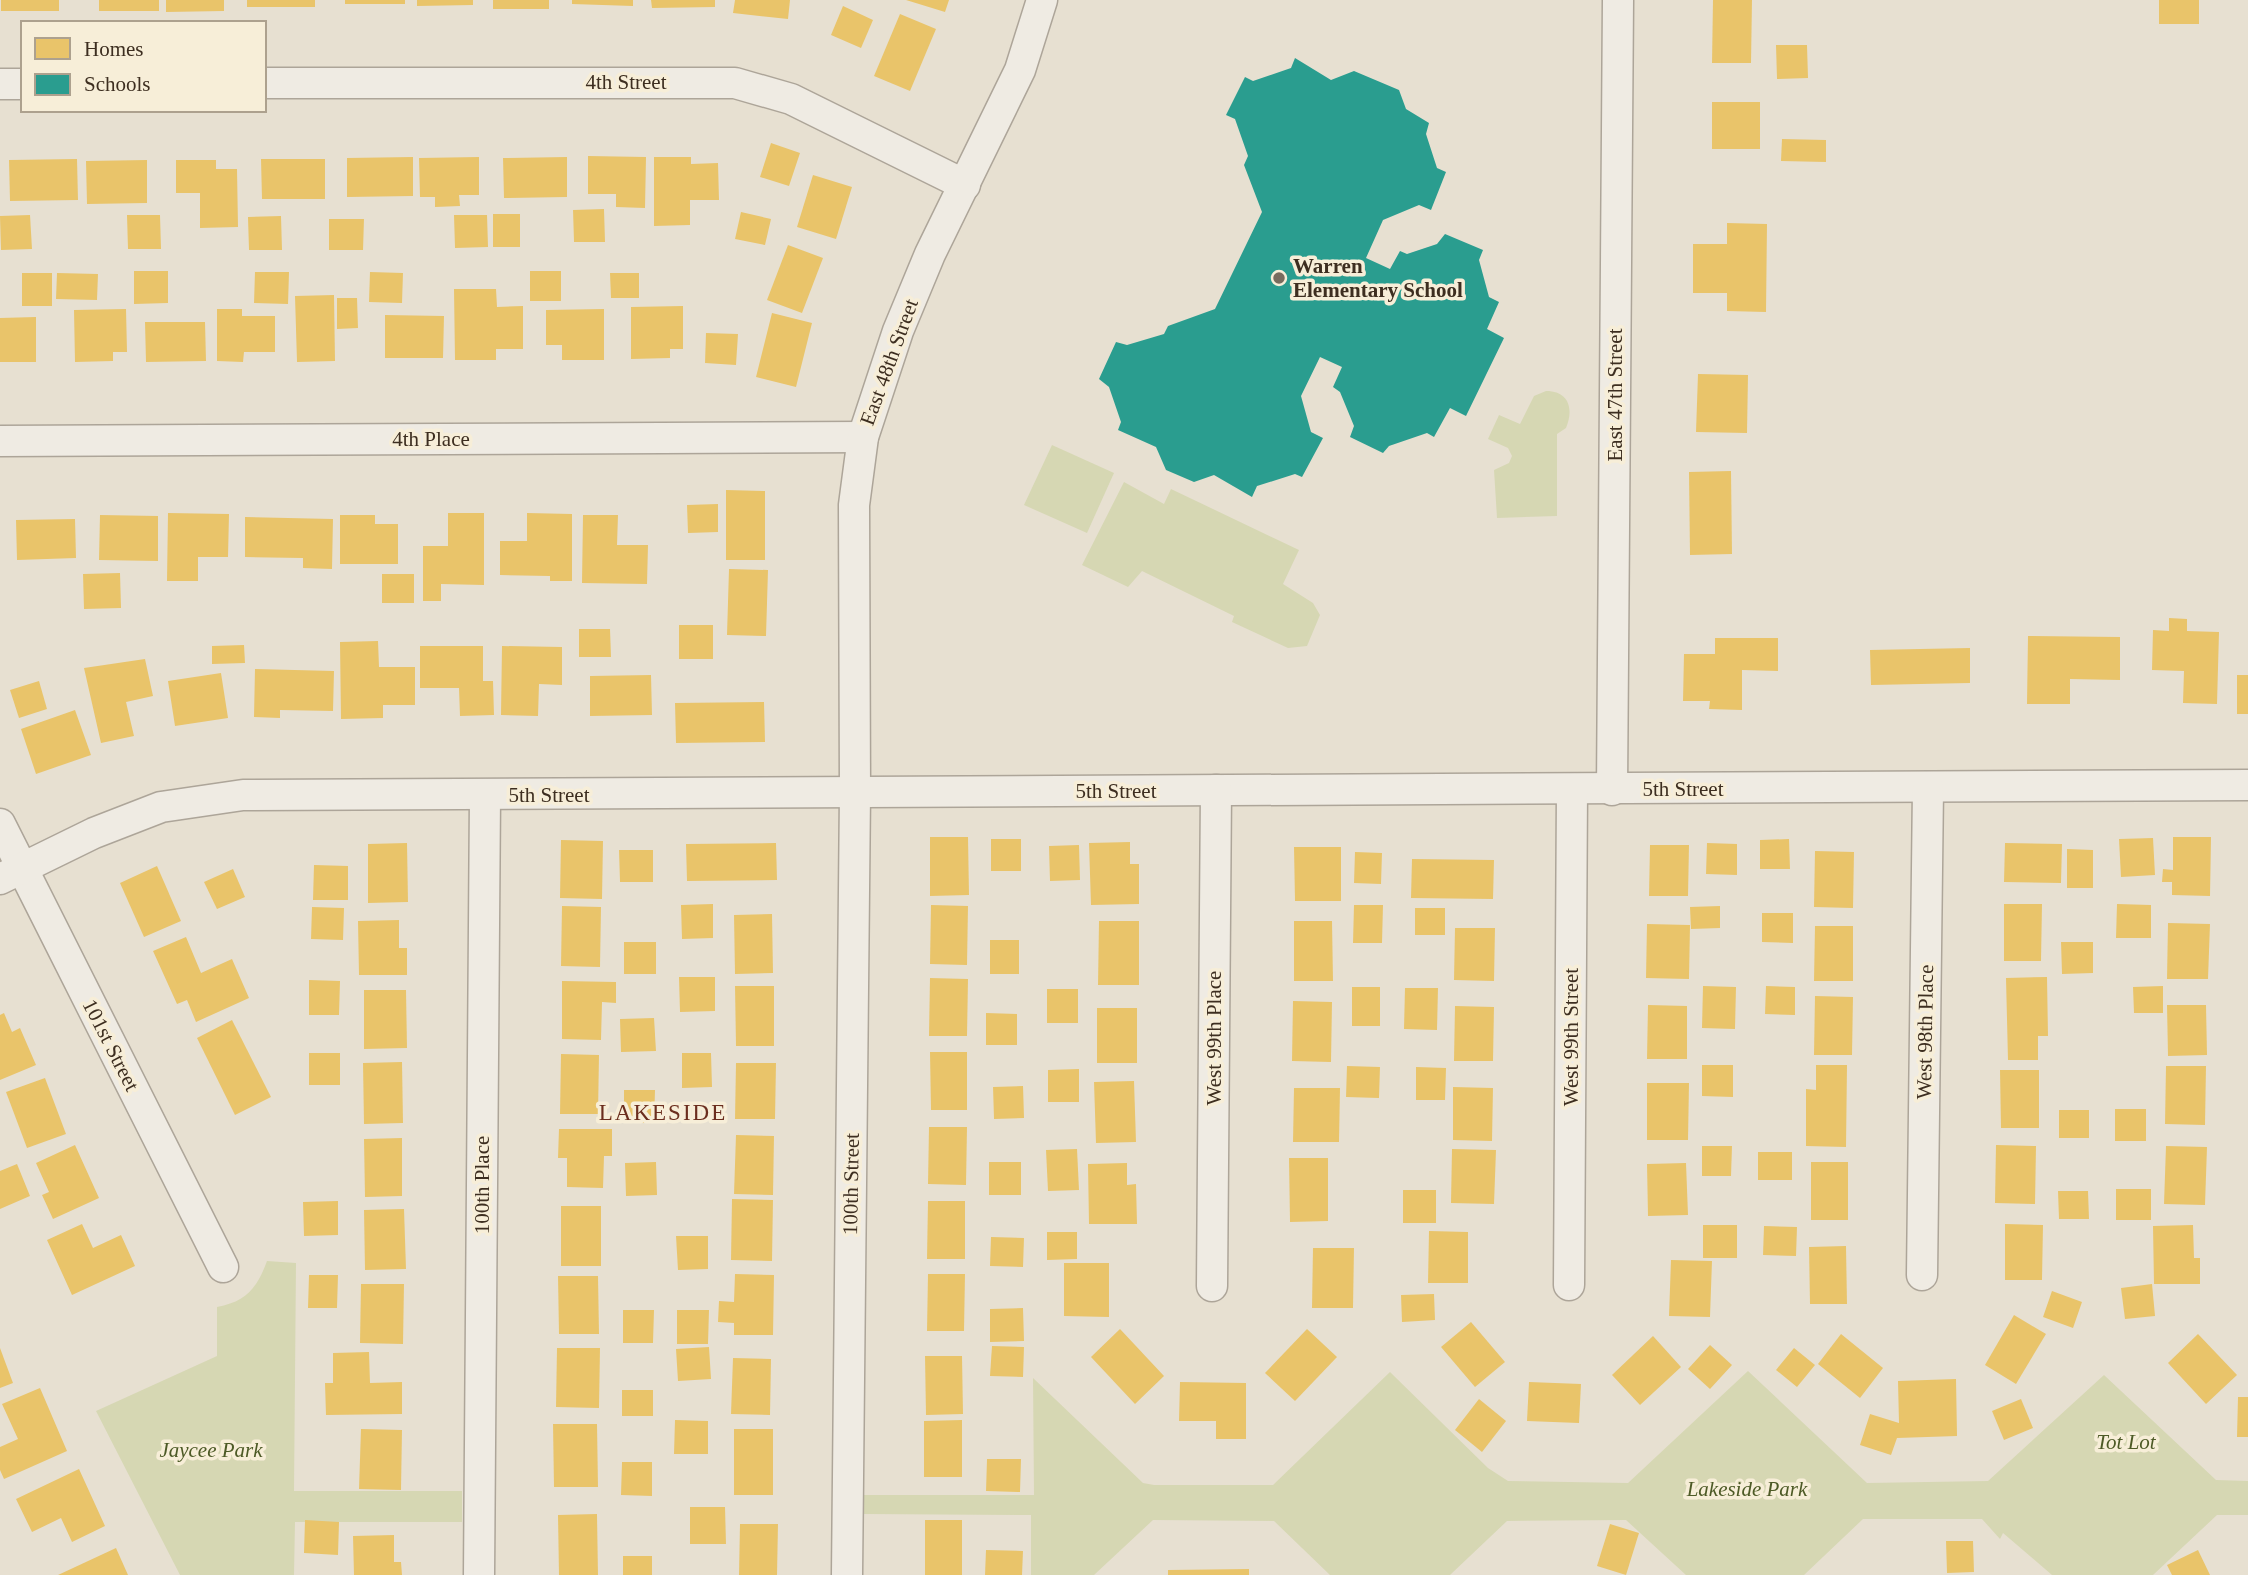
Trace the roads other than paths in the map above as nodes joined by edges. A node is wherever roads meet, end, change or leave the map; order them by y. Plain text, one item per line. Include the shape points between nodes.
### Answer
1 (1042, 0) edge
2 (1618, 0) edge
3 (266, 83) edge
4 (0, 84) edge
5 (21, 84) edge
6 (965, 185) junction
7 (863, 437) junction
8 (0, 441) edge
9 (2248, 785) edge
10 (1928, 788) junction
11 (1572, 789) junction
12 (1216, 790) junction
13 (1612, 790) junction
14 (855, 793) junction
15 (485, 796) junction
16 (0, 824) edge
17 (11, 873) edge
18 (223, 1267) dead end
19 (1922, 1275) dead end
20 (1569, 1285) dead end
21 (1212, 1286) dead end
22 (479, 1575) edge
23 (846, 1575) edge

1 - 6 street, East 48th Street via 1020,70
2 - 13 street, East 47th Street
3 - 6 street, 4th Street via 735,83 791,99
4 - 5 street
6 - 7 street, East 48th Street via 898,331
7 - 8 street, 4th Place
7 - 14 street, East 48th Street via 854,505
9 - 10 street, 5th Street
10 - 13 street, 5th Street
10 - 19 street, West 98th Place
11 - 12 street, 5th Street
11 - 13 street, 5th Street
11 - 20 street, West 99th Street
12 - 14 street, 5th Street
12 - 21 street, West 99th Place
14 - 15 street, 5th Street
14 - 23 street, 100th Street
15 - 17 street, 5th Street via 243,795 162,807
15 - 22 street, 100th Place
16 - 17 street, 101st Street
17 - 18 street, 101st Street

